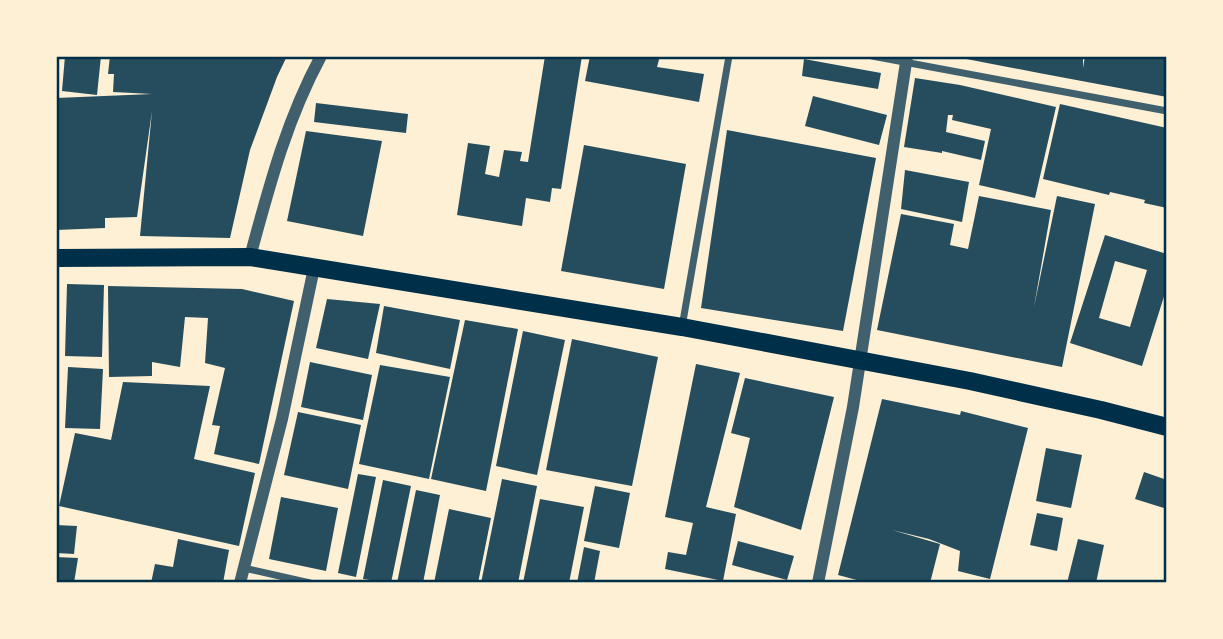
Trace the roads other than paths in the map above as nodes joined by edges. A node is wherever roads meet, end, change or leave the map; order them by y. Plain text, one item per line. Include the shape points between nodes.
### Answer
1 (321, 56) edge
2 (729, 56) edge
3 (872, 56) edge
4 (907, 59) edge
5 (1167, 111) edge
6 (250, 257) junction
7 (56, 258) edge
8 (314, 268) junction
9 (682, 327) junction
10 (860, 360) junction
11 (1167, 426) edge
12 (244, 568) junction
13 (240, 583) edge
14 (310, 583) edge
15 (818, 583) edge

1 - 6 street via 281,147
2 - 9 street
3 - 4 street
4 - 5 street
4 - 10 street
6 - 7 main road
6 - 8 main road
8 - 9 main road
8 - 12 street
9 - 10 main road
10 - 11 main road
10 - 15 street
12 - 13 street
12 - 14 street

